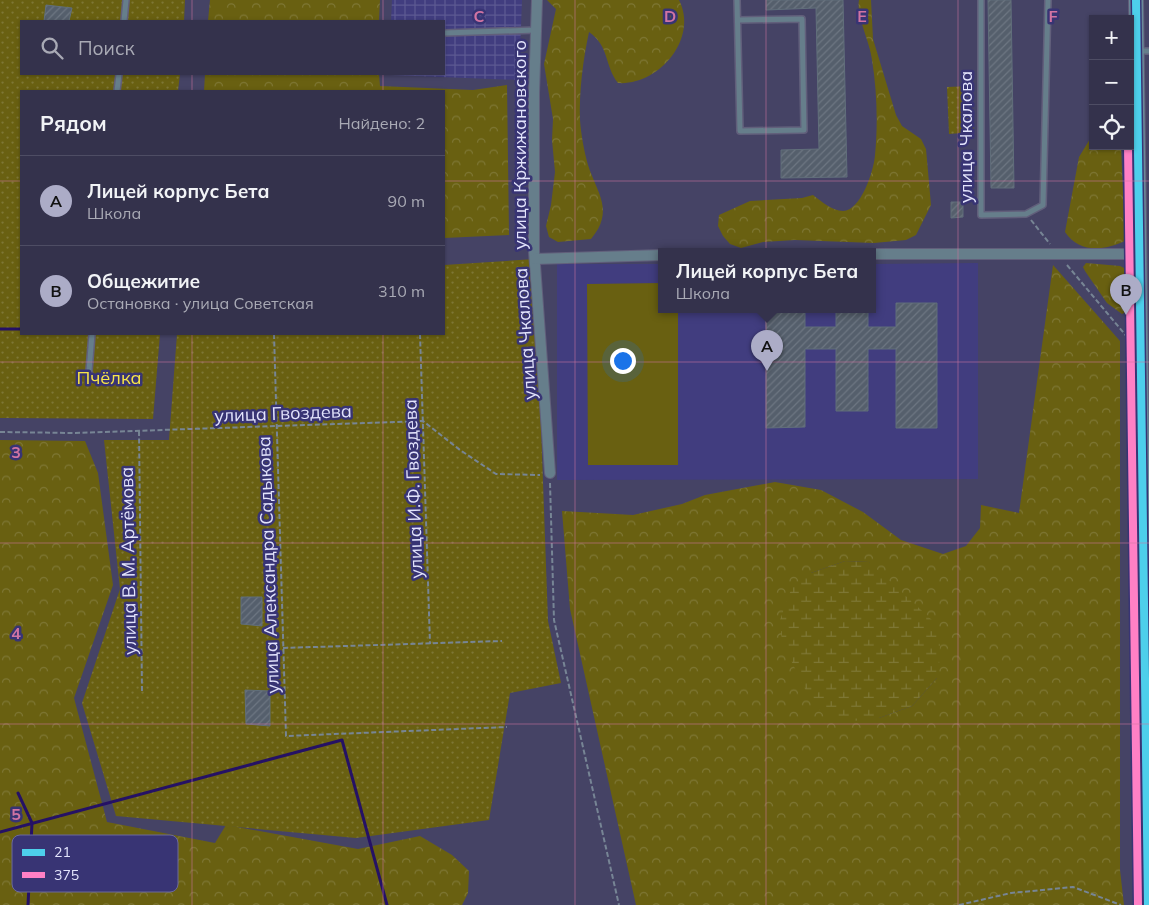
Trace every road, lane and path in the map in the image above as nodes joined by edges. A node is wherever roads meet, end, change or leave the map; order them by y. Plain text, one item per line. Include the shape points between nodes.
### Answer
1 (126, 0) edge
2 (537, 0) edge
3 (737, 0) edge
4 (981, 0) edge
5 (1048, 0) edge
6 (1136, 0) edge
7 (124, 20) edge
8 (738, 20) junction
9 (536, 30) junction
10 (445, 33) edge
11 (1143, 51) edge
12 (119, 75) edge
13 (117, 90) edge
14 (1026, 214) junction
15 (876, 254) edge
16 (1059, 254) junction
17 (1139, 254) junction
18 (658, 255) edge
19 (535, 259) junction
20 (92, 335) edge
21 (274, 335) edge
22 (420, 335) edge
23 (1130, 341) dead end
24 (88, 371) dead end
25 (423, 421) junction
26 (1145, 424) edge
27 (276, 425) junction
28 (139, 431) junction
29 (0, 432) edge
30 (550, 473) junction
31 (502, 641) dead end
32 (430, 644) junction
33 (283, 648) junction
34 (142, 691) dead end
35 (1147, 691) edge
36 (507, 727) dead end
37 (619, 905) edge
38 (959, 905) edge
39 (1122, 905) edge
40 (1148, 905) edge

1 - 7 lane
2 - 9 street, улица Кржижановского
3 - 8 lane
4 - 14 lane, улица Чкалова via 981,215
5 - 14 lane via 1043,205
6 - 11 street
8 - 8 lane via 802,19 804,130 740,131
9 - 10 lane, улица Кржижановского
9 - 19 street, улица Кржижановского
11 - 17 street
12 - 13 lane
14 - 16 path
15 - 16 street
16 - 17 street
16 - 23 path
17 - 26 street
18 - 19 street, улица Чкалова
19 - 30 street, улица Чкалова
20 - 24 lane
21 - 27 path, улица Александра Садыкова
22 - 25 path, улица И.Ф. Гвоздева
25 - 27 path, улица Гвоздева
25 - 30 path via 496,474
25 - 32 path, улица И.Ф. Гвоздева
26 - 35 street
27 - 28 path, улица Гвоздева
27 - 33 path, улица Александра Садыкова
28 - 29 path, улица Гвоздева via 74,434
28 - 34 path, улица В. М. Артёмова
30 - 37 path via 554,620
31 - 32 path
32 - 33 path
33 - 36 path, улица Александра Садыкова via 286,736
35 - 40 street
38 - 39 path via 1011,893 1073,887

